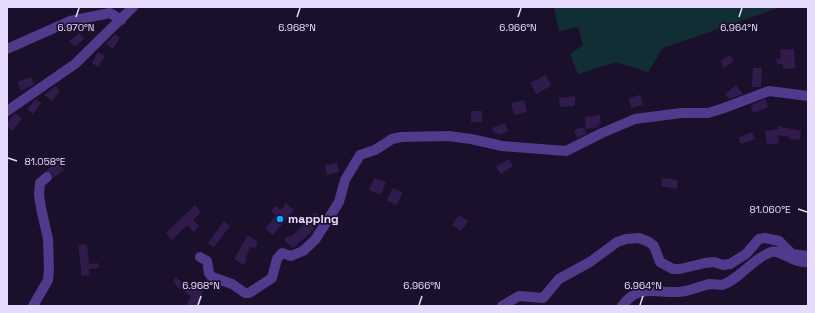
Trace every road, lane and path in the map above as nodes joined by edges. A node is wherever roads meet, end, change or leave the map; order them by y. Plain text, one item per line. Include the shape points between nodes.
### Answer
1 (133, 7) edge
2 (121, 20) junction
3 (7, 49) edge
4 (808, 96) edge
5 (7, 112) edge
6 (47, 177) dead end
7 (808, 256) edge
8 (200, 257) dead end
9 (808, 262) edge
10 (33, 306) edge
11 (502, 306) edge
12 (622, 306) edge

1 - 2 street
2 - 3 street via 110,13 70,21
2 - 5 street via 75,64
4 - 8 street via 769,91 708,112 635,119 566,151 502,146 448,136 392,139 375,150 360,155 345,180 339,202 315,240 303,251 291,256 282,253 277,259 272,278 249,293 212,277 208,273 207,261
6 - 10 street via 40,183 39,195 48,239 48,280
7 - 11 street via 792,254 779,241 765,238 730,264 705,263 680,270 672,269 660,262 654,246 649,242 639,238 626,239 617,242 590,262 559,279 543,298 519,296
9 - 12 street via 794,261 772,252 722,285 712,284 679,292 642,290 631,296

